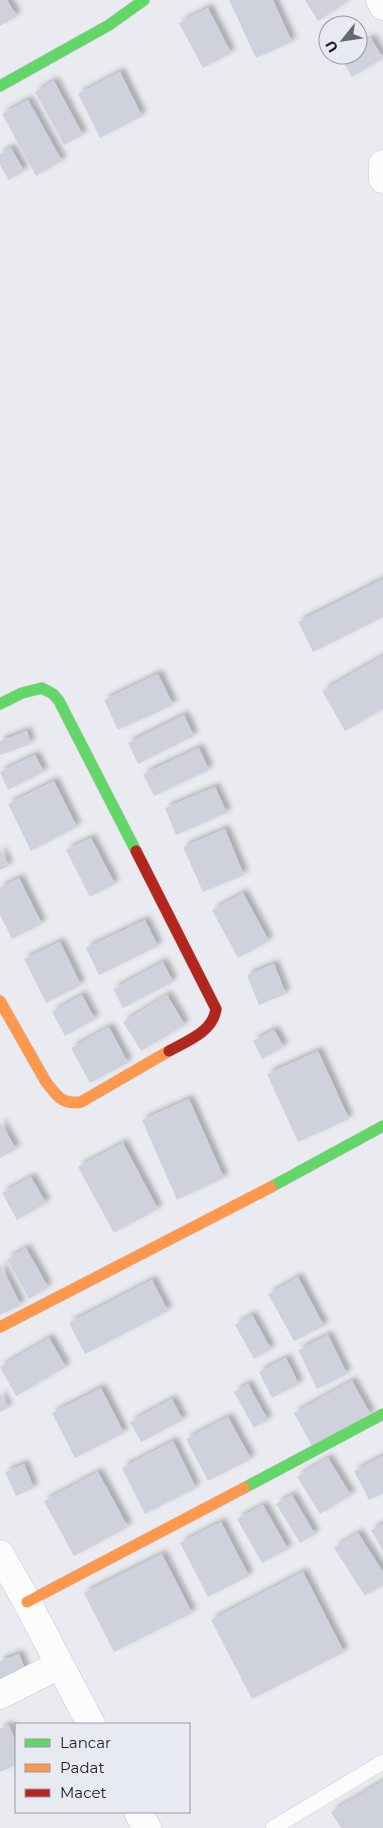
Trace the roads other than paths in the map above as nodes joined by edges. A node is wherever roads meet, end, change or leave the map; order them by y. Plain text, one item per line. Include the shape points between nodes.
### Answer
1 (144, 0) edge
2 (380, 0) edge
3 (383, 6) edge
4 (0, 86) edge
5 (383, 164) edge
6 (383, 179) edge
7 (0, 704) edge
8 (0, 1001) edge
9 (383, 1126) edge
10 (0, 1327) edge
11 (383, 1414) edge
12 (0, 1554) edge
13 (27, 1602) junction
14 (59, 1665) junction
15 (0, 1695) edge
16 (90, 1723) edge
17 (383, 1762) edge
18 (139, 1813) edge
19 (147, 1828) edge
20 (273, 1828) edge

1 - 4 street via 109,25
2 - 3 street
5 - 6 street
7 - 8 street via 42,688 59,701 216,1010 215,1018 205,1030 81,1102 72,1104 64,1102 49,1087
9 - 10 street
11 - 13 street
12 - 13 street
13 - 14 street
14 - 15 street
14 - 16 street
17 - 20 lane
18 - 19 street

